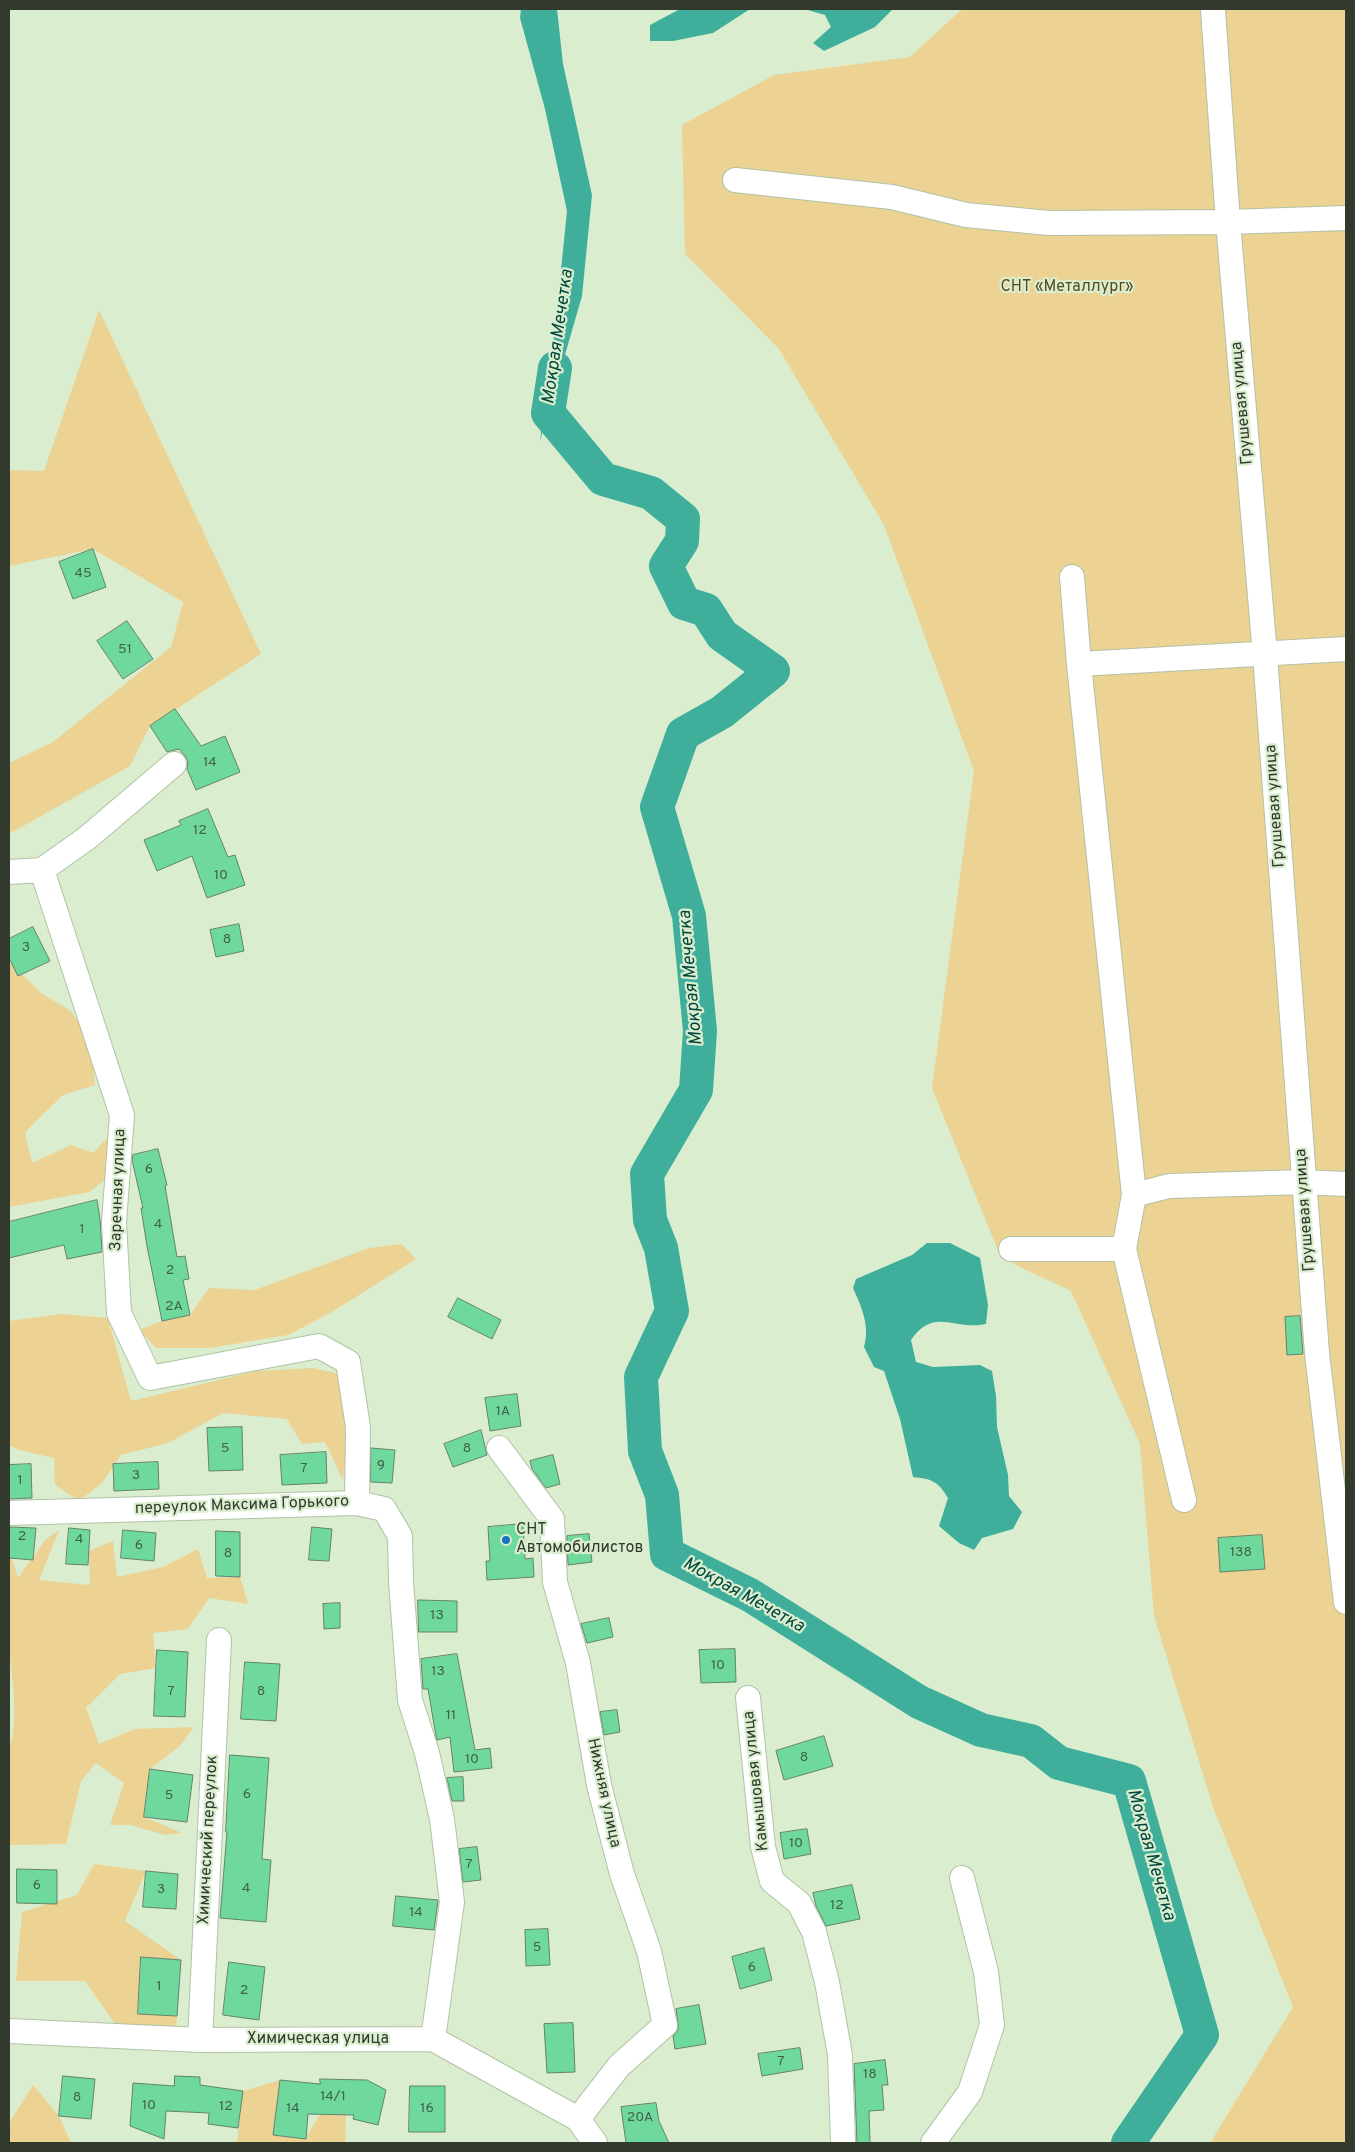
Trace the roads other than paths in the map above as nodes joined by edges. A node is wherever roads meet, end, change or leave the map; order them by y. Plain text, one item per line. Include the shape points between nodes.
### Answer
1 (1213, 10) edge
2 (736, 180) dead end
3 (1346, 218) edge
4 (1228, 222) junction
5 (1072, 577) dead end
6 (1346, 649) edge
7 (1265, 655) junction
8 (1079, 664) junction
9 (174, 764) dead end
10 (42, 870) junction
11 (9, 872) edge
12 (1304, 1182) junction
13 (1346, 1184) edge
14 (1134, 1195) junction
15 (1011, 1249) dead end
16 (1124, 1249) junction
17 (499, 1448) dead end
18 (1184, 1500) dead end
19 (358, 1503) junction
20 (9, 1513) edge
21 (1346, 1602) edge
22 (219, 1640) dead end
23 (748, 1698) dead end
24 (962, 1878) dead end
25 (9, 2031) edge
26 (433, 2039) junction
27 (200, 2040) junction
28 (578, 2119) junction
29 (595, 2143) edge
30 (843, 2143) edge
31 (933, 2143) edge

1 - 4 street, Грушевая улица
2 - 4 street via 892,196 966,215 1049,223
3 - 4 street
4 - 7 street, Грушевая улица
5 - 8 street
6 - 7 street
7 - 8 street
7 - 12 street, Грушевая улица
8 - 14 street
9 - 10 street via 87,838
10 - 11 street
10 - 19 street, Заречная улица via 122,1115 114,1222 119,1313 150,1378 319,1346 348,1362 358,1427
12 - 13 street
12 - 14 street via 1169,1186
12 - 21 street, Грушевая улица via 1317,1353
14 - 16 street
15 - 16 street
16 - 18 street
17 - 28 street, Нижняя улица via 552,1519 555,1582 578,1663 599,1785 622,1874 649,1951 666,2024 619,2066
19 - 20 street, переулок Максима Горького
19 - 26 street, переулок Максима Горького via 384,1509 400,1536 410,1700 427,1753 442,1819 452,1902
22 - 27 street, Химический переулок
23 - 30 street, Камышовая улица via 763,1847 772,1881 798,1903 814,1932 827,1982 840,2055
24 - 31 street via 986,1972 992,2025 970,2092
25 - 27 street, Химическая улица
26 - 27 street, Химическая улица
26 - 28 street, Химическая улица
28 - 29 street, Химическая улица

